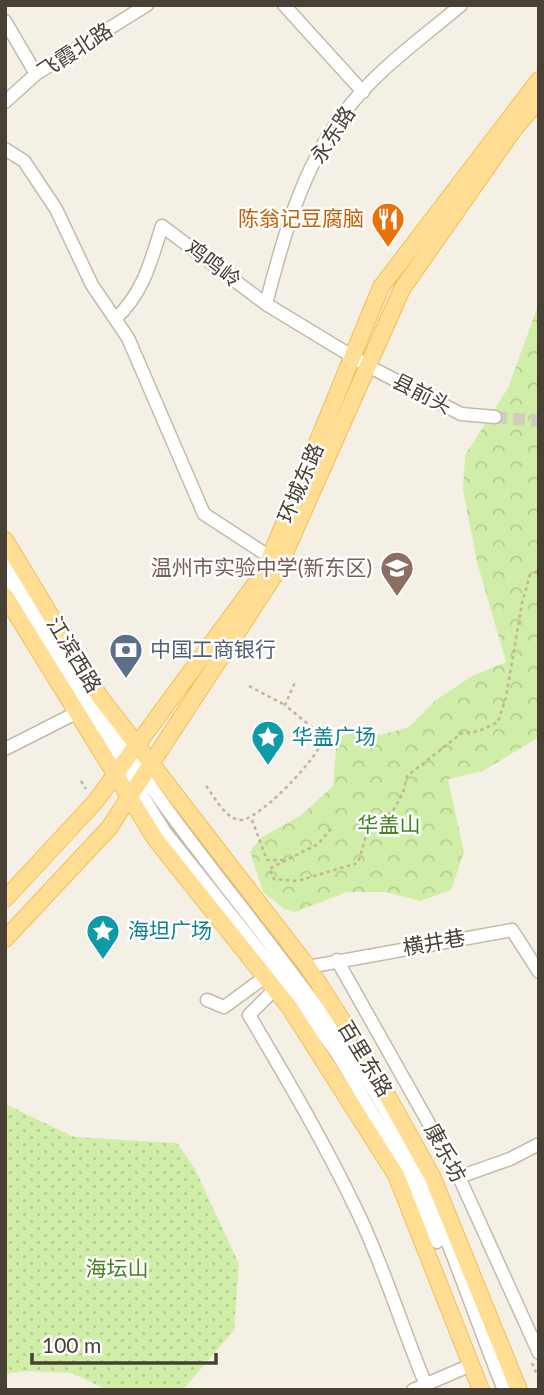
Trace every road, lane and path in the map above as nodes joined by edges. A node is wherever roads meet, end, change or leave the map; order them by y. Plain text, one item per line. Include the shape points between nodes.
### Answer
1 (147, 5) edge
2 (284, 5) edge
3 (461, 5) edge
4 (5, 21) edge
5 (36, 74) junction
6 (539, 80) edge
7 (363, 92) junction
8 (539, 100) edge
9 (5, 102) edge
10 (5, 149) edge
11 (266, 304) junction
12 (115, 319) junction
13 (354, 357) junction
14 (368, 366) junction
15 (495, 417) tunnel mouth
16 (5, 540) edge
17 (5, 556) edge
18 (270, 557) junction
19 (539, 569) edge
20 (5, 574) edge
21 (5, 596) edge
22 (296, 680) dead end
23 (249, 686) dead end
24 (285, 705) junction
25 (76, 713) junction
26 (5, 749) edge
27 (125, 758) junction
28 (140, 781) junction
29 (206, 786) dead end
30 (251, 819) junction
31 (331, 829) dead end
32 (287, 860) junction
33 (5, 899) edge
34 (5, 939) edge
35 (337, 960) junction
36 (308, 967) junction
37 (539, 972) edge
38 (270, 983) junction
39 (207, 1000) dead end
40 (539, 1144) edge
41 (459, 1177) junction
42 (539, 1353) edge
43 (471, 1365) junction
44 (422, 1388) edge
45 (481, 1390) edge
46 (495, 1390) edge
47 (504, 1390) edge
48 (519, 1390) edge

1 - 5 street, 飞霞北路
2 - 7 street
3 - 7 street, 永东路 via 383,69
4 - 5 street
5 - 9 street, 飞霞北路
6 - 13 main road, 环城东路 via 381,287
7 - 11 street, 永东路 via 344,112 317,155 281,247
8 - 14 main road, 环城东路 via 402,289
10 - 12 street via 24,161 56,209 92,285
11 - 12 street, 鸡鸣岭 via 162,226 133,301
11 - 13 street, 鸡鸣岭
12 - 18 street via 128,338 204,514
13 - 14 street, 县前头
13 - 18 main road, 环城东路
14 - 15 street, 县前头 via 461,414
14 - 28 main road, 环城东路 via 276,573
16 - 27 main road, 江滨西路 via 100,697
17 - 27 street
18 - 27 main road, 环城东路 via 264,572
19 - 32 path via 530,575 522,603 498,722 462,733 407,776 394,809 366,836 358,863 297,881 274,879 269,869
20 - 27 street
21 - 25 main road, 江滨西路
22 - 24 path
23 - 24 path
24 - 30 path via 320,734 320,745 296,777
25 - 26 street
25 - 27 main road, 江滨西路
27 - 28 main road, 江滨西路
27 - 28 main road, 江滨西路
27 - 33 main road, 环城东路 via 95,802
28 - 34 main road, 环城东路 via 109,828
28 - 36 main road, 百里东路
28 - 38 main road, 百里东路 via 161,847
28 - 46 street via 165,832 336,1052 406,1169
28 - 47 street via 342,1042 375,1096 418,1172
29 - 30 path via 231,818
30 - 32 path via 267,860
31 - 32 path via 318,844
35 - 36 street, 横井巷
35 - 37 street, 横井巷 via 512,930
35 - 41 street, 康乐坊
36 - 48 main road, 百里东路 via 367,1059 432,1176
38 - 39 street via 224,1007
38 - 43 main road, 百里东路 via 396,1175
38 - 44 street via 249,1014 357,1211 397,1305
40 - 41 street
41 - 42 street, 康乐坊
43 - 44 street
43 - 45 main road, 百里东路

